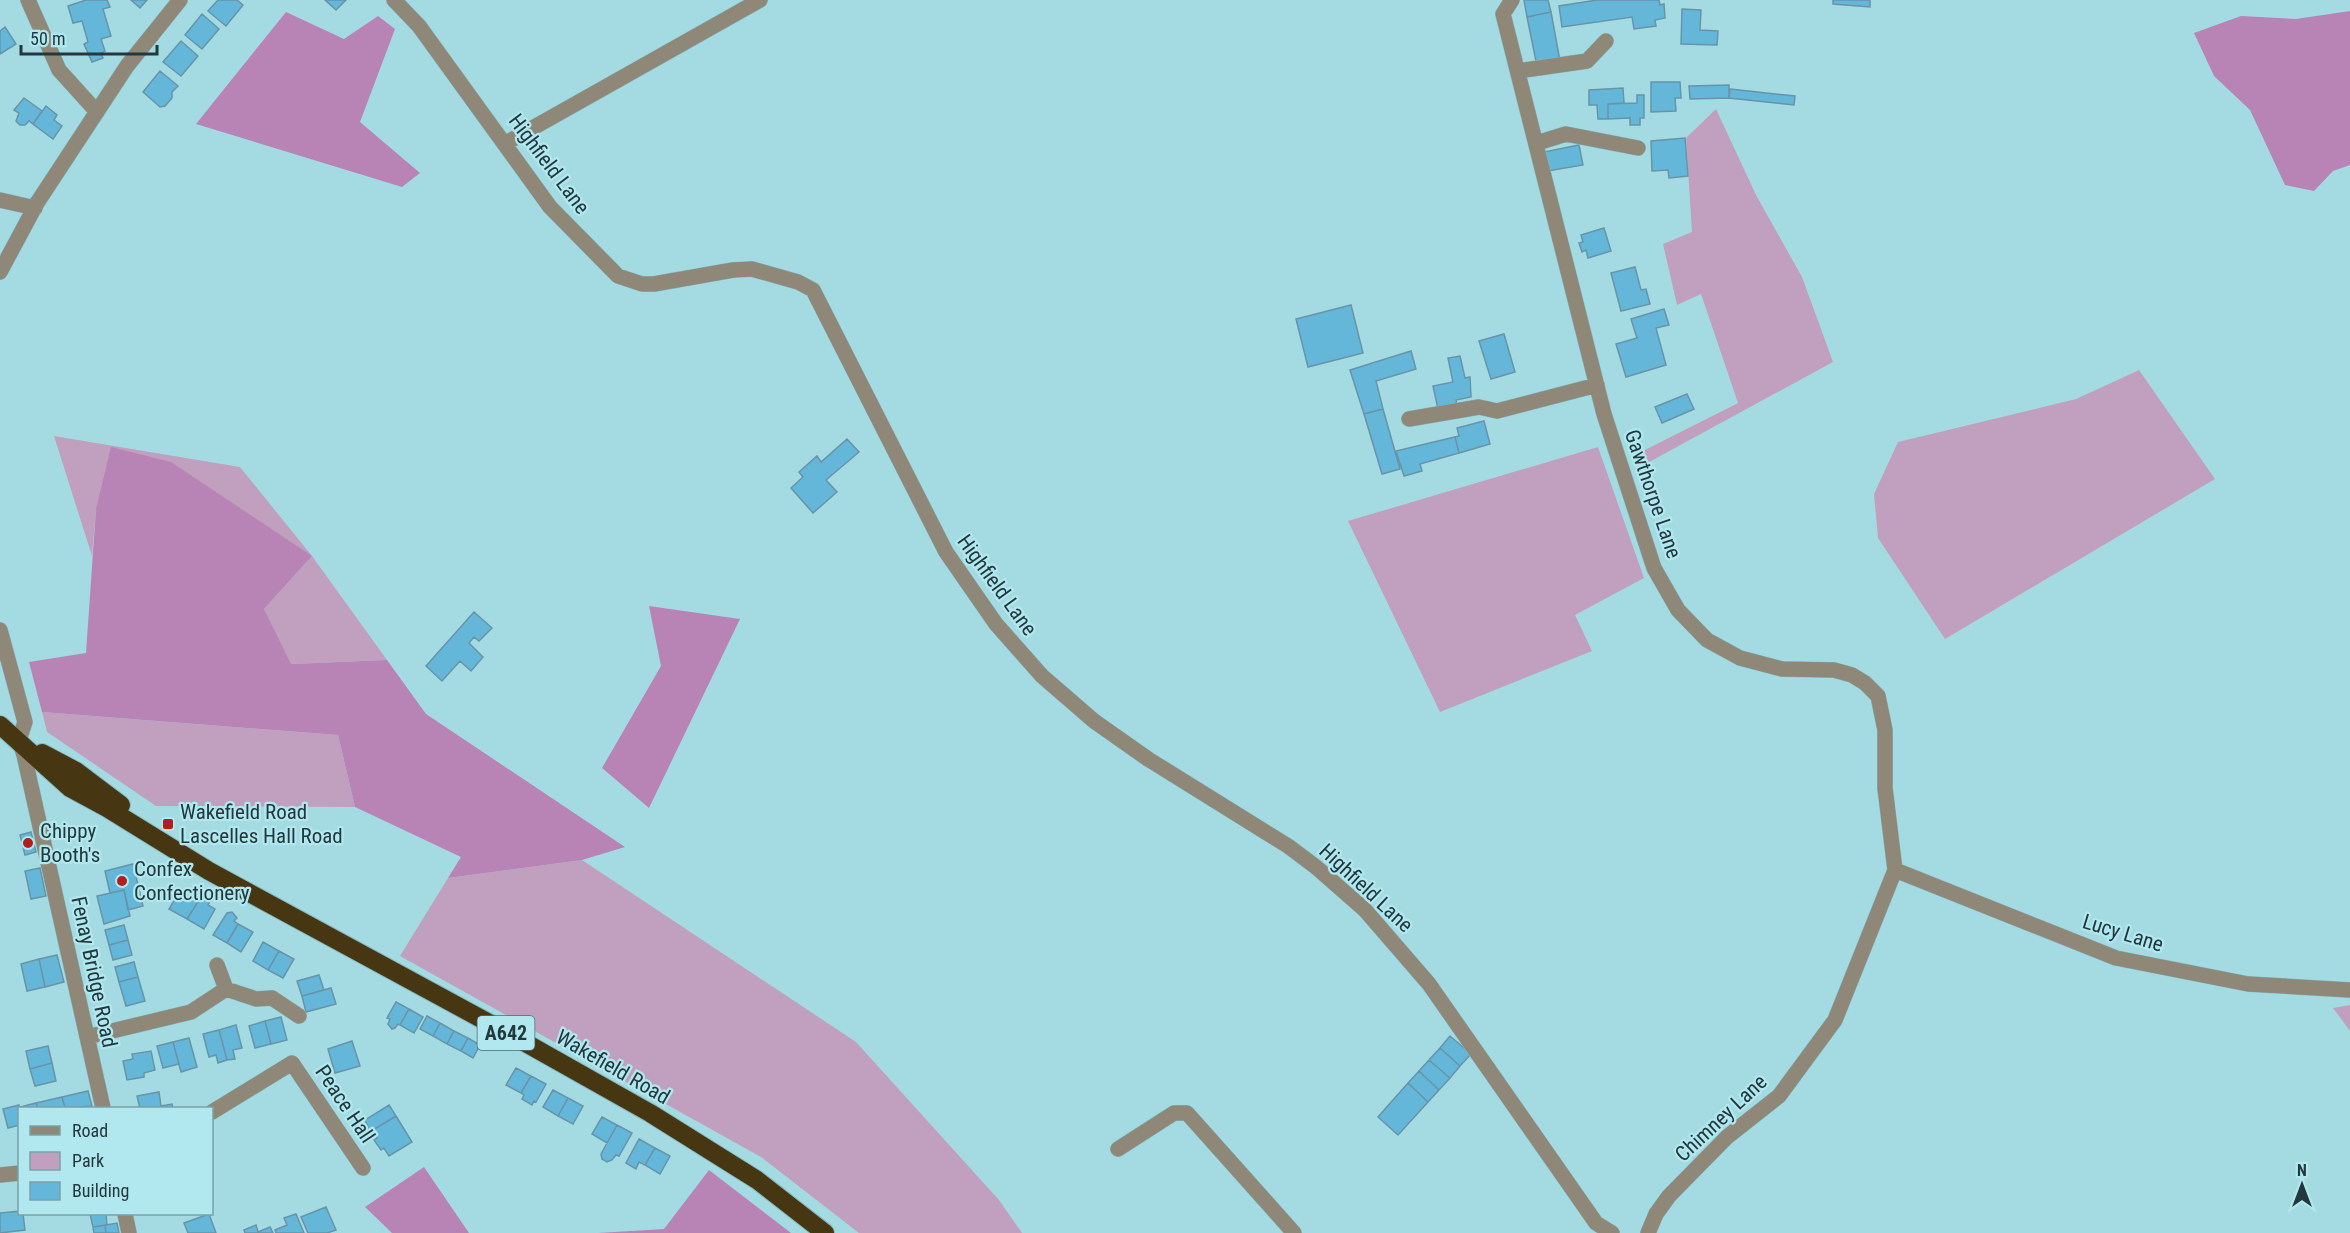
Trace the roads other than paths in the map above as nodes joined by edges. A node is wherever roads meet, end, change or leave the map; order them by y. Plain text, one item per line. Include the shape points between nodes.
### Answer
1 (28, 0) edge
2 (180, 0) edge
3 (394, 0) edge
4 (760, 0) edge
5 (1512, 0) edge
6 (1606, 41) dead end
7 (1518, 71) junction
8 (97, 112) junction
9 (506, 143) junction
10 (1537, 143) junction
11 (1638, 148) dead end
12 (0, 200) edge
13 (35, 208) junction
14 (0, 272) edge
15 (1597, 385) junction
16 (1409, 419) dead end
17 (0, 630) edge
18 (0, 724) edge
19 (19, 740) junction
20 (1894, 870) junction
21 (218, 965) dead end
22 (226, 989) junction
23 (2350, 990) edge
24 (299, 1016) dead end
25 (87, 1037) junction
26 (103, 1107) edge
27 (213, 1111) edge
28 (1118, 1149) dead end
29 (363, 1168) dead end
30 (18, 1173) edge
31 (0, 1175) edge
32 (125, 1215) edge
33 (129, 1233) edge
34 (825, 1233) edge
35 (1294, 1233) edge
36 (1612, 1233) edge
37 (1648, 1233) edge

1 - 8 street via 59,70
2 - 8 street via 127,66
3 - 9 street, Highfield Lane via 419,26
4 - 9 street
5 - 7 street, Gawthorpe Lane via 1503,14
6 - 7 street via 1587,61
7 - 10 street, Gawthorpe Lane
8 - 13 street
9 - 36 street, Highfield Lane via 550,207 618,276 654,284 752,270 813,290 946,552 1013,645 1094,721 1288,846 1365,910 1429,984 1596,1223
10 - 11 street via 1566,134
10 - 15 street, Gawthorpe Lane
12 - 13 street
13 - 14 street
15 - 16 street via 1497,411 1479,407
15 - 20 street, Gawthorpe Lane via 1654,568 1678,610 1707,640 1740,658 1782,669 1834,670 1865,682 1878,696 1885,730 1885,788
17 - 19 street via 25,722
18 - 19 highway, Wakefield Road / A642
19 - 25 street, Fenay Bridge Road
19 - 34 highway, Wakefield Road / A642 via 76,771 209,871 650,1113 758,1180
20 - 23 street, Lucy Lane via 2116,958 2248,984
20 - 37 street, Chimney Lane via 1835,1020 1779,1096 1727,1137 1669,1196
21 - 22 street
22 - 24 street via 256,999 272,998
22 - 25 street via 191,1012
25 - 26 street, Fenay Bridge Road
27 - 29 street, Peace Hall via 292,1063
28 - 35 street via 1174,1113 1187,1113
30 - 31 street
32 - 33 street

